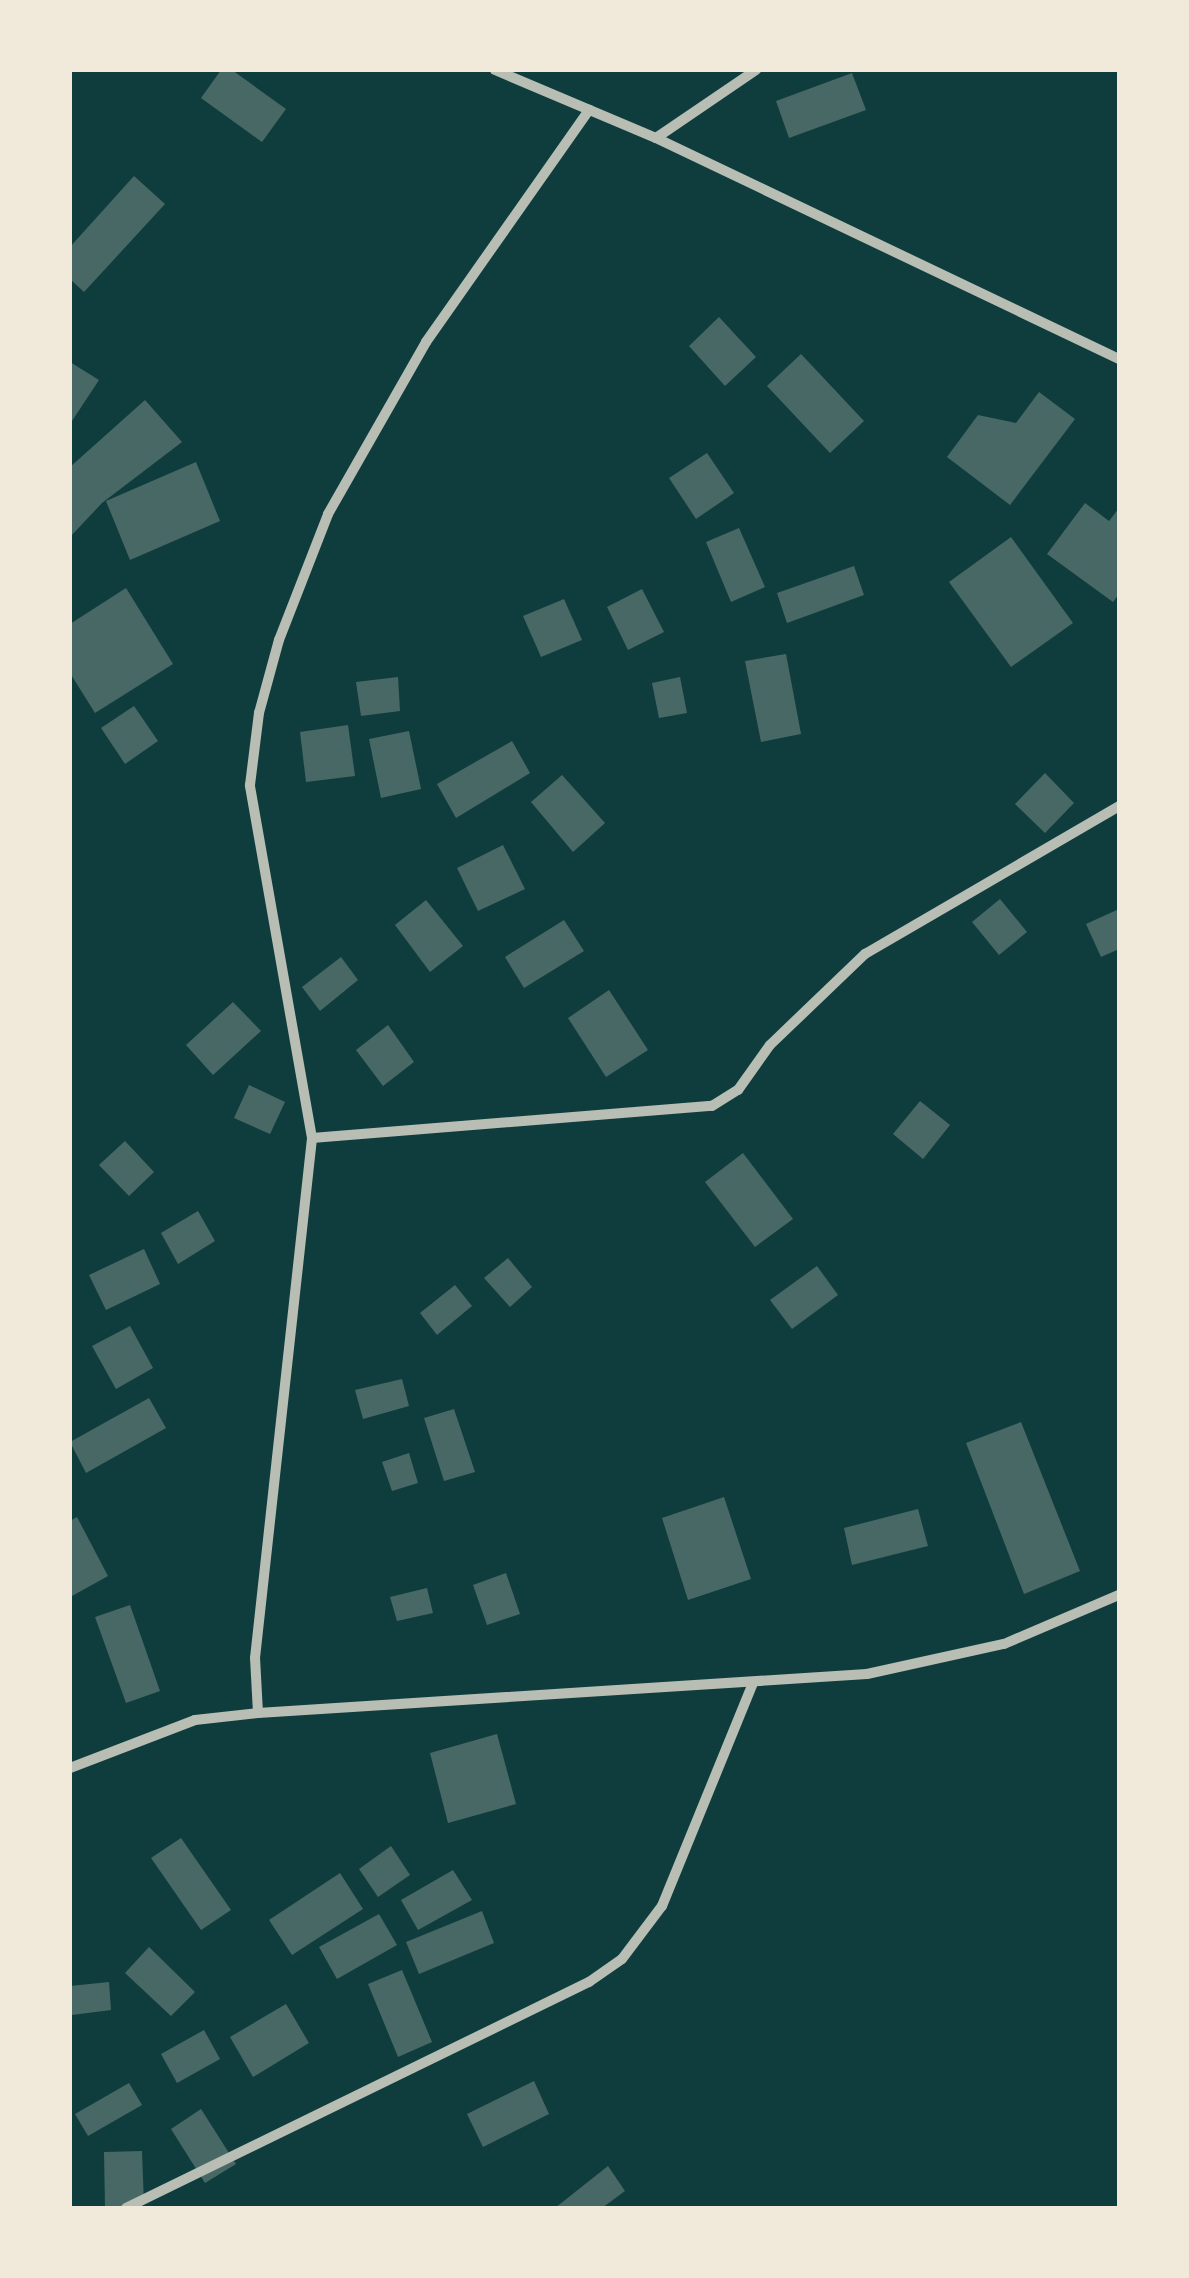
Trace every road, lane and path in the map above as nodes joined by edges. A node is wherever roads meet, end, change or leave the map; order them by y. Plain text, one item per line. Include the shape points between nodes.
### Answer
1 (494, 70) edge
2 (756, 70) edge
3 (589, 110) junction
4 (656, 138) junction
5 (1119, 360) edge
6 (1119, 806) edge
7 (312, 1138) junction
8 (1119, 1594) edge
9 (752, 1683) junction
10 (258, 1713) junction
11 (70, 1768) edge
12 (126, 2208) edge

1 - 3 street
2 - 4 street
3 - 4 street
3 - 7 street via 426,342 328,514 274,659 250,785
4 - 5 street
6 - 7 street via 865,954 770,1045 738,1090 712,1106
7 - 10 street via 255,1658
8 - 9 street via 1004,1644 866,1674
9 - 10 street
9 - 12 street via 662,1906 622,1960
10 - 11 street via 194,1720

